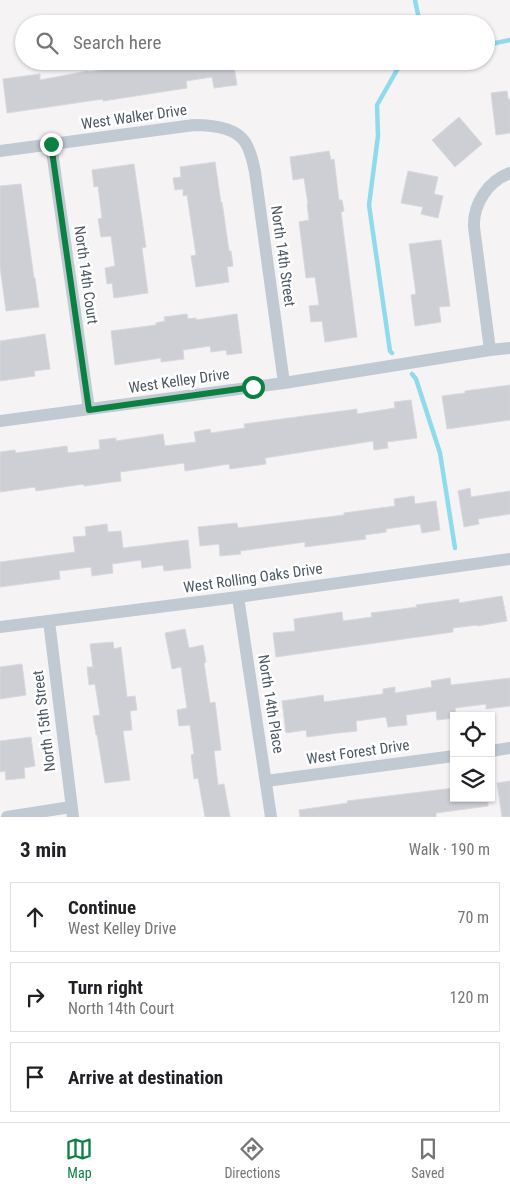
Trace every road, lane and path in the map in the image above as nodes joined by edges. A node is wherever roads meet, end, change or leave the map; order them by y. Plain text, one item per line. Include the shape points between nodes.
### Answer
1 (240, 136) joint
2 (51, 144) junction
3 (0, 151) edge
4 (510, 173) edge
5 (510, 348) edge
6 (490, 350) junction
7 (284, 383) junction
8 (89, 410) junction
9 (0, 421) edge
10 (510, 559) edge
11 (238, 597) junction
12 (49, 621) junction
13 (0, 627) edge
14 (510, 748) edge
15 (495, 750) edge
16 (450, 757) edge
17 (266, 781) junction
18 (72, 812) edge
19 (7, 817) edge
20 (270, 817) edge

1 - 2 street, West Walker Drive via 214,126 194,125
1 - 7 street, North 14th Street via 250,152 255,172
2 - 3 street, West Walker Drive
2 - 8 street, North 14th Court
4 - 6 street via 484,193 473,217
5 - 6 street, West Kelley Drive
6 - 7 street, West Kelley Drive
7 - 8 street, West Kelley Drive
8 - 9 street, West Kelley Drive
10 - 11 street, West Rolling Oaks Drive
11 - 12 street, West Rolling Oaks Drive
11 - 17 street, North 14th Place
12 - 13 street, West Rolling Oaks Drive
12 - 18 street, North 15th Street
14 - 15 street
16 - 17 street, West Forest Drive
17 - 20 street, North 14th Place
18 - 19 street

